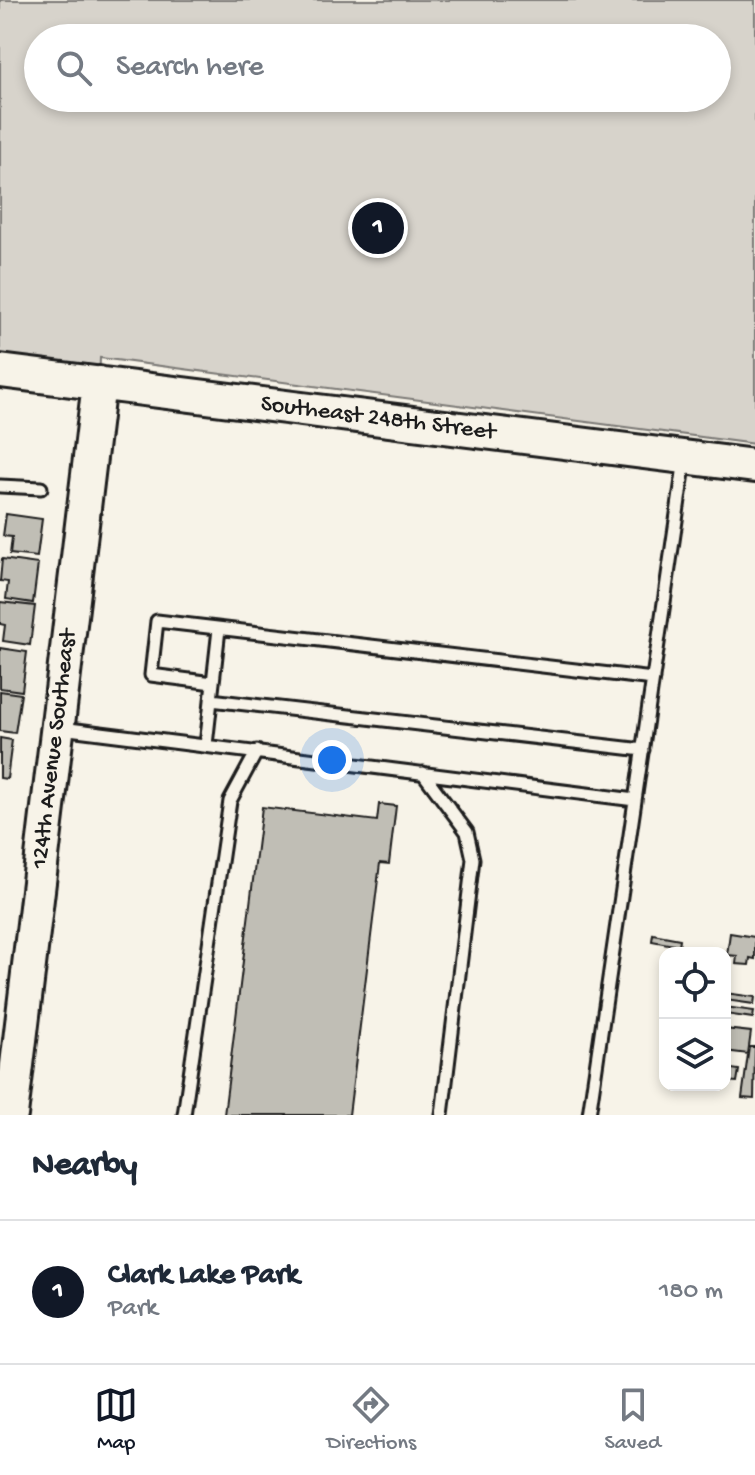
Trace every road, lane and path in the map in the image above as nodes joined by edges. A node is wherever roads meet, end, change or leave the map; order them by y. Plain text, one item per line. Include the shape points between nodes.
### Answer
1 (0, 371) edge
2 (99, 383) junction
3 (686, 458) junction
4 (755, 466) edge
5 (0, 486) edge
6 (41, 488) dead end
7 (219, 629) junction
8 (653, 679) junction
9 (213, 683) junction
10 (211, 700) junction
11 (57, 727) junction
12 (206, 745) junction
13 (643, 750) junction
14 (257, 751) junction
15 (423, 773) junction
16 (635, 800) junction
17 (11, 1115) edge
18 (184, 1115) edge
19 (442, 1115) edge
20 (589, 1115) edge

1 - 2 street, Southeast 248th Street
2 - 3 street, Southeast 248th Street
2 - 11 street, 124th Avenue Southeast
3 - 4 street, Southeast 248th Street
3 - 8 lane
5 - 6 lane
7 - 8 lane
7 - 9 lane
7 - 9 lane via 157,621 151,675
8 - 13 lane
9 - 10 lane
10 - 12 lane
10 - 13 lane
11 - 12 lane
11 - 17 street, 124th Avenue Southeast
12 - 14 lane
13 - 16 lane
14 - 15 lane
14 - 18 lane via 230,801
15 - 16 lane
15 - 19 lane via 467,832 473,859
16 - 20 lane

